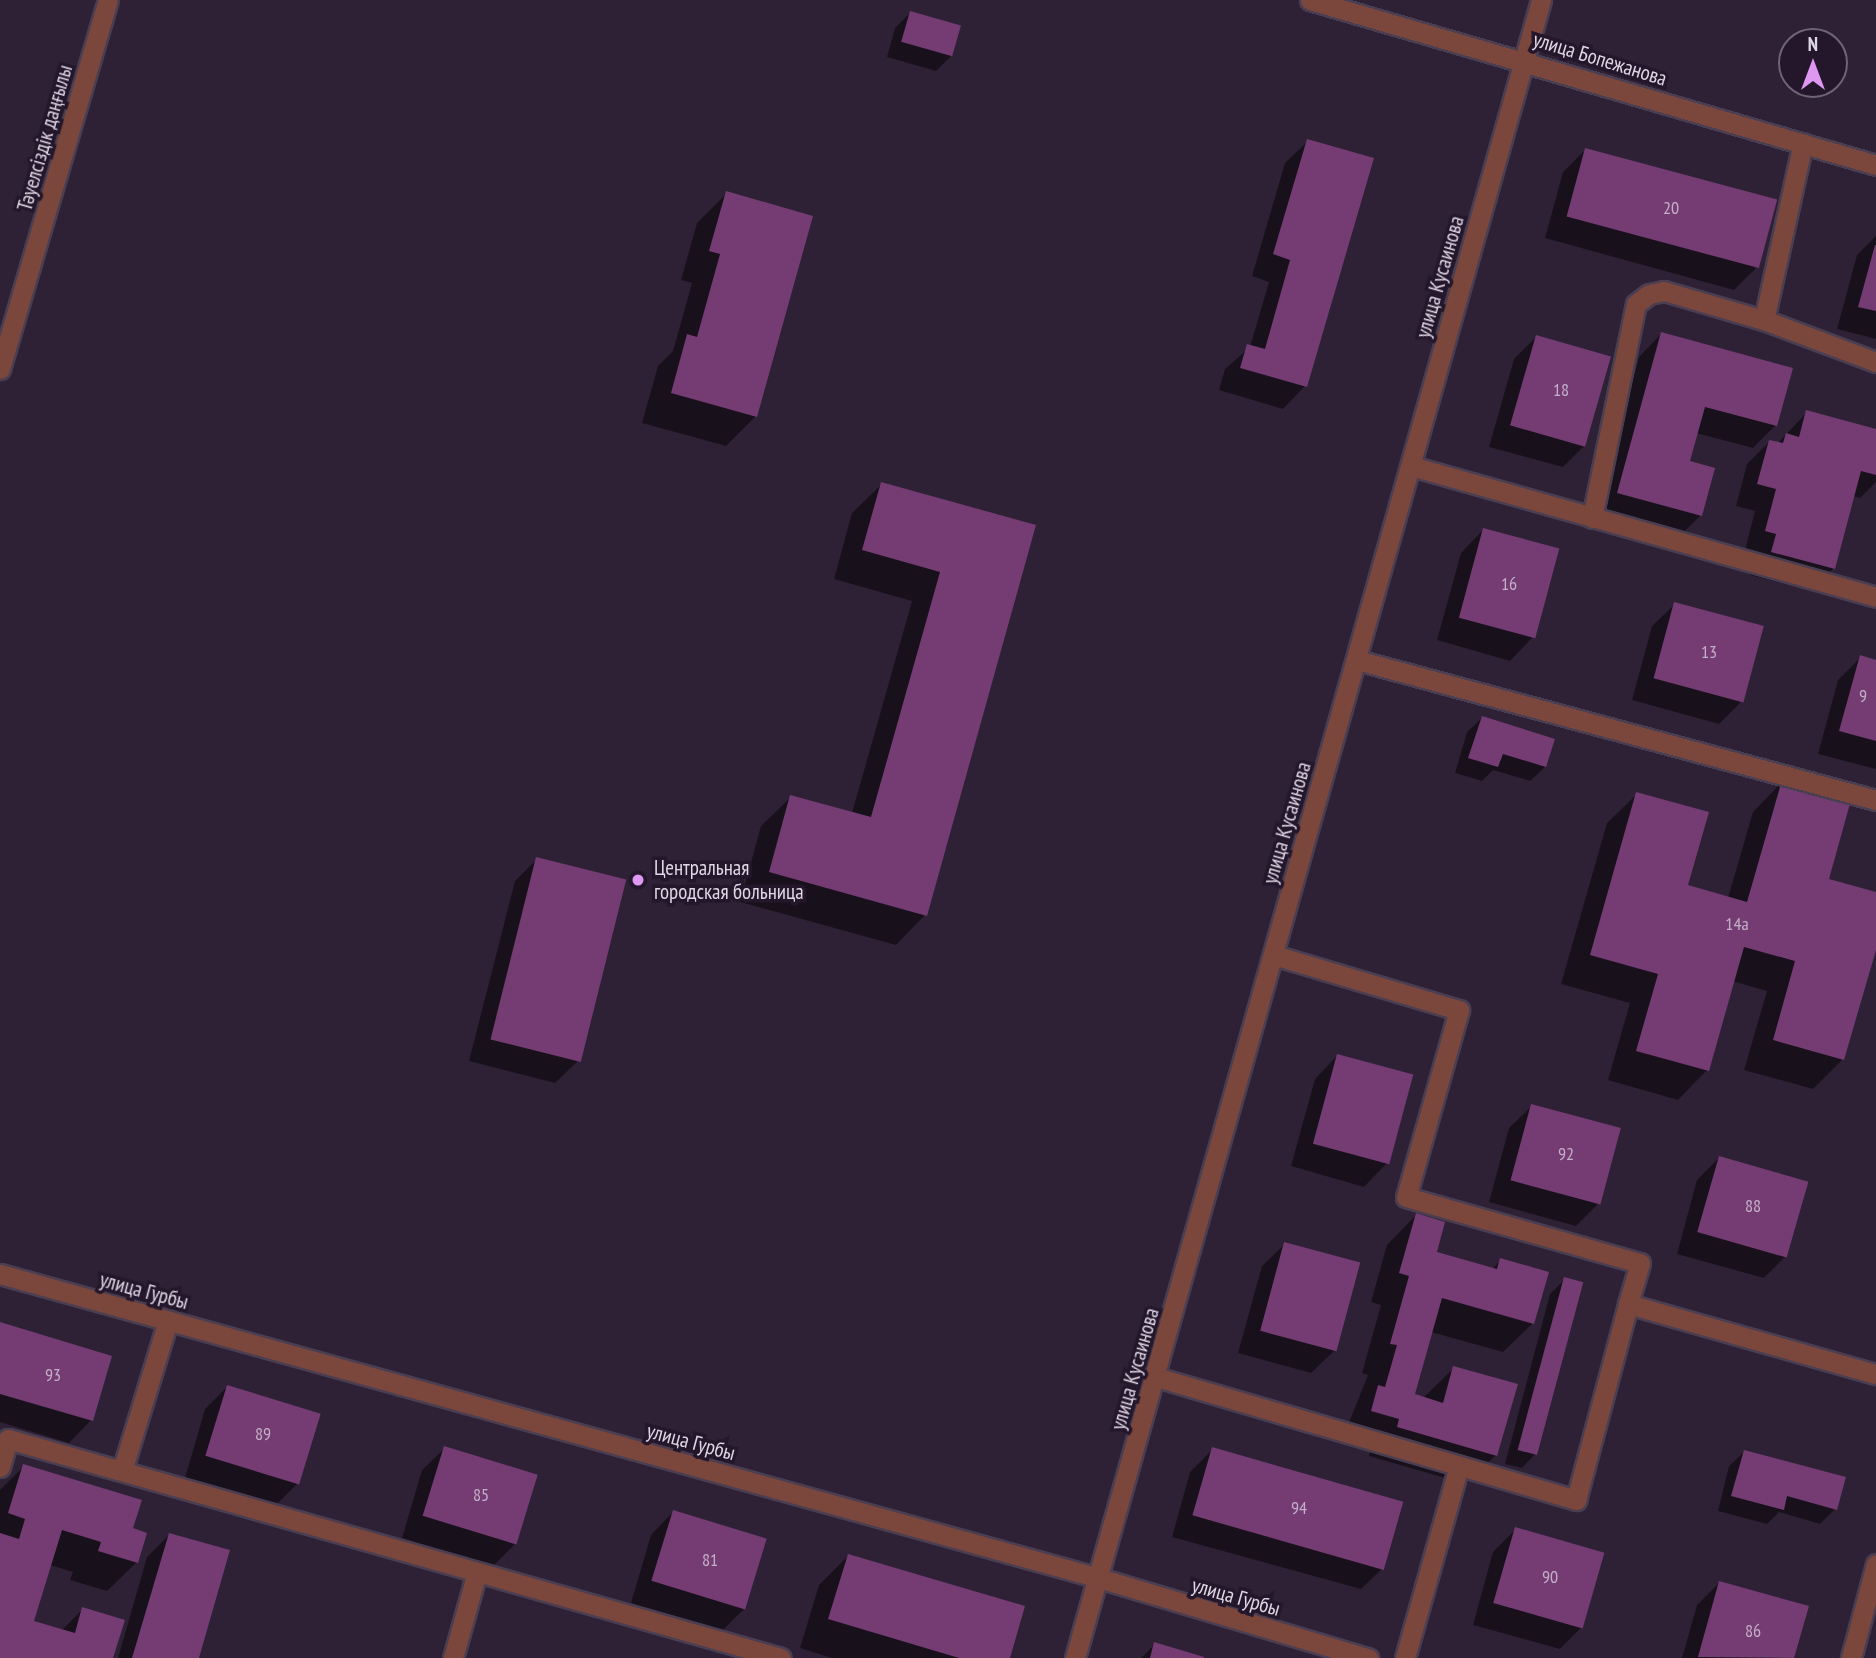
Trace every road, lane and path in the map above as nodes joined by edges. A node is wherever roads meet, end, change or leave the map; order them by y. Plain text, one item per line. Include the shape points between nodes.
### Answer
1 (108, 0) edge
2 (1310, 0) edge
3 (1541, 0) edge
4 (1525, 61) junction
5 (1802, 143) junction
6 (1876, 165) edge
7 (1764, 320) junction
8 (1876, 362) edge
9 (0, 369) edge
10 (1411, 466) junction
11 (1592, 518) junction
12 (1876, 597) edge
13 (1357, 660) junction
14 (1876, 800) edge
15 (1274, 955) junction
16 (0, 1274) edge
17 (1628, 1304) junction
18 (168, 1321) junction
19 (1876, 1374) edge
20 (1156, 1377) junction
21 (1459, 1466) junction
22 (0, 1467) edge
23 (122, 1471) junction
24 (1876, 1564) edge
25 (477, 1572) junction
26 (1099, 1578) junction
27 (453, 1658) edge
28 (781, 1658) edge
29 (1076, 1658) edge
30 (1368, 1658) edge
31 (1405, 1658) edge
32 (1851, 1658) edge

1 - 9 street, Тәуелсіздік даңғылы
2 - 4 street, улица Бопежанова
3 - 4 street, улица Кусаинова
4 - 5 street, улица Бопежанова
4 - 10 street, улица Кусаинова
5 - 6 street, улица Бопежанова
5 - 7 street
7 - 8 street
7 - 11 street via 1664,291 1649,294 1636,304
10 - 11 street
10 - 13 street, улица Кусаинова
11 - 12 street
13 - 14 street
13 - 15 street, улица Кусаинова
15 - 17 street via 1459,1010 1405,1197 1640,1263
15 - 20 street, улица Кусаинова
16 - 18 street, улица Гурбы
17 - 19 street
17 - 21 street via 1576,1500
18 - 23 street
18 - 26 street, улица Гурбы
20 - 21 street
20 - 26 street, улица Кусаинова
21 - 31 street
22 - 23 street via 8,1439
23 - 25 street
24 - 32 street
25 - 27 street
25 - 28 street
26 - 29 street, улица Кусаинова
26 - 30 street, улица Гурбы

